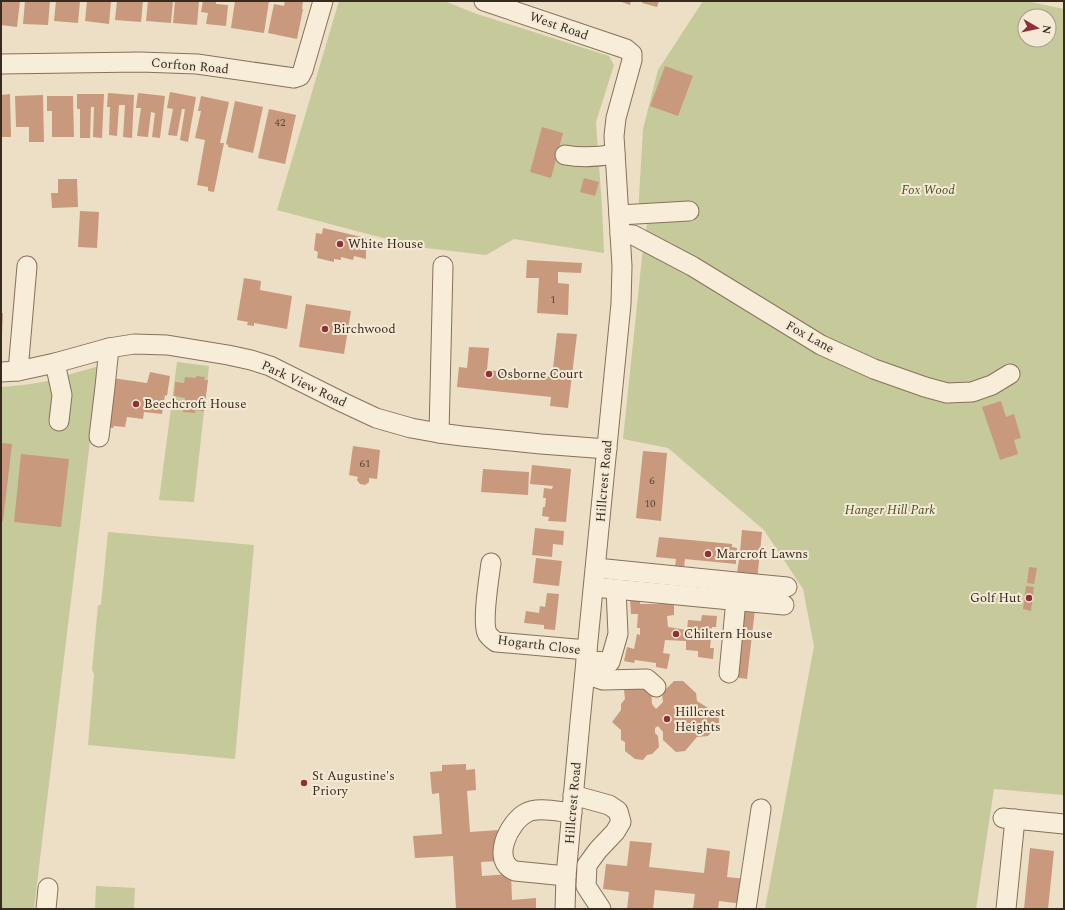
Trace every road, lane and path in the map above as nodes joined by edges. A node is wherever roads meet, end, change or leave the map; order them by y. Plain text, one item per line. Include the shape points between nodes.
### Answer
1 (323, 1) edge
2 (484, 1) edge
3 (632, 54) joint
4 (1, 64) edge
5 (615, 154) junction
6 (565, 155) dead end
7 (688, 211) dead end
8 (619, 215) junction
9 (620, 234) junction
10 (27, 266) dead end
11 (443, 266) dead end
12 (109, 348) junction
13 (55, 363) junction
14 (10, 372) edge
15 (1010, 374) dead end
16 (59, 421) dead end
17 (439, 433) junction
18 (100, 437) dead end
19 (607, 449) junction
20 (491, 563) dead end
21 (596, 568) junction
22 (594, 587) junction
23 (616, 589) junction
24 (736, 600) junction
25 (586, 662) junction
26 (729, 673) dead end
27 (656, 687) dead end
28 (572, 804) junction
29 (761, 809) dead end
30 (1064, 824) edge
31 (566, 876) junction
32 (48, 888) dead end
33 (46, 909) edge
34 (565, 909) edge
35 (601, 909) edge
36 (746, 909) edge
37 (1006, 909) edge

1 - 4 street, Corfton Road via 303,70 300,76 294,78 197,64
2 - 3 street, West Road via 626,49
3 - 5 street, Hillcrest Road via 616,118
5 - 6 street via 599,157
5 - 8 street, Hillcrest Road
7 - 8 street
8 - 9 street, Hillcrest Road
9 - 15 street, Fox Lane via 633,235 692,266 821,345 910,382 947,393 972,392 992,385
9 - 19 street, Hillcrest Road via 622,266 617,424
10 - 14 street
11 - 17 street
12 - 13 street, Park View Road
12 - 17 street, Park View Road via 134,344 167,345 252,360 270,366 376,418
12 - 18 street
13 - 14 street, Park View Road
13 - 16 street via 62,395
17 - 19 street, Park View Road
19 - 21 street, Hillcrest Road
20 - 25 street, Hogarth Close via 485,616 489,638 496,642
21 - 22 street, Hillcrest Road
21 - 24 street via 786,596
22 - 23 street
22 - 25 street, Hillcrest Road
23 - 24 street
23 - 25 street via 618,634 610,662
24 - 26 street
25 - 27 street via 603,680 647,679
25 - 28 street, Hillcrest Road
28 - 31 street, Hillcrest Road
28 - 31 street via 526,812 508,832 503,851 509,869
28 - 35 street via 609,805 618,811 621,822 587,865 586,886
29 - 36 street
30 - 37 street via 1009,819
31 - 34 street, Hillcrest Road
32 - 33 street

